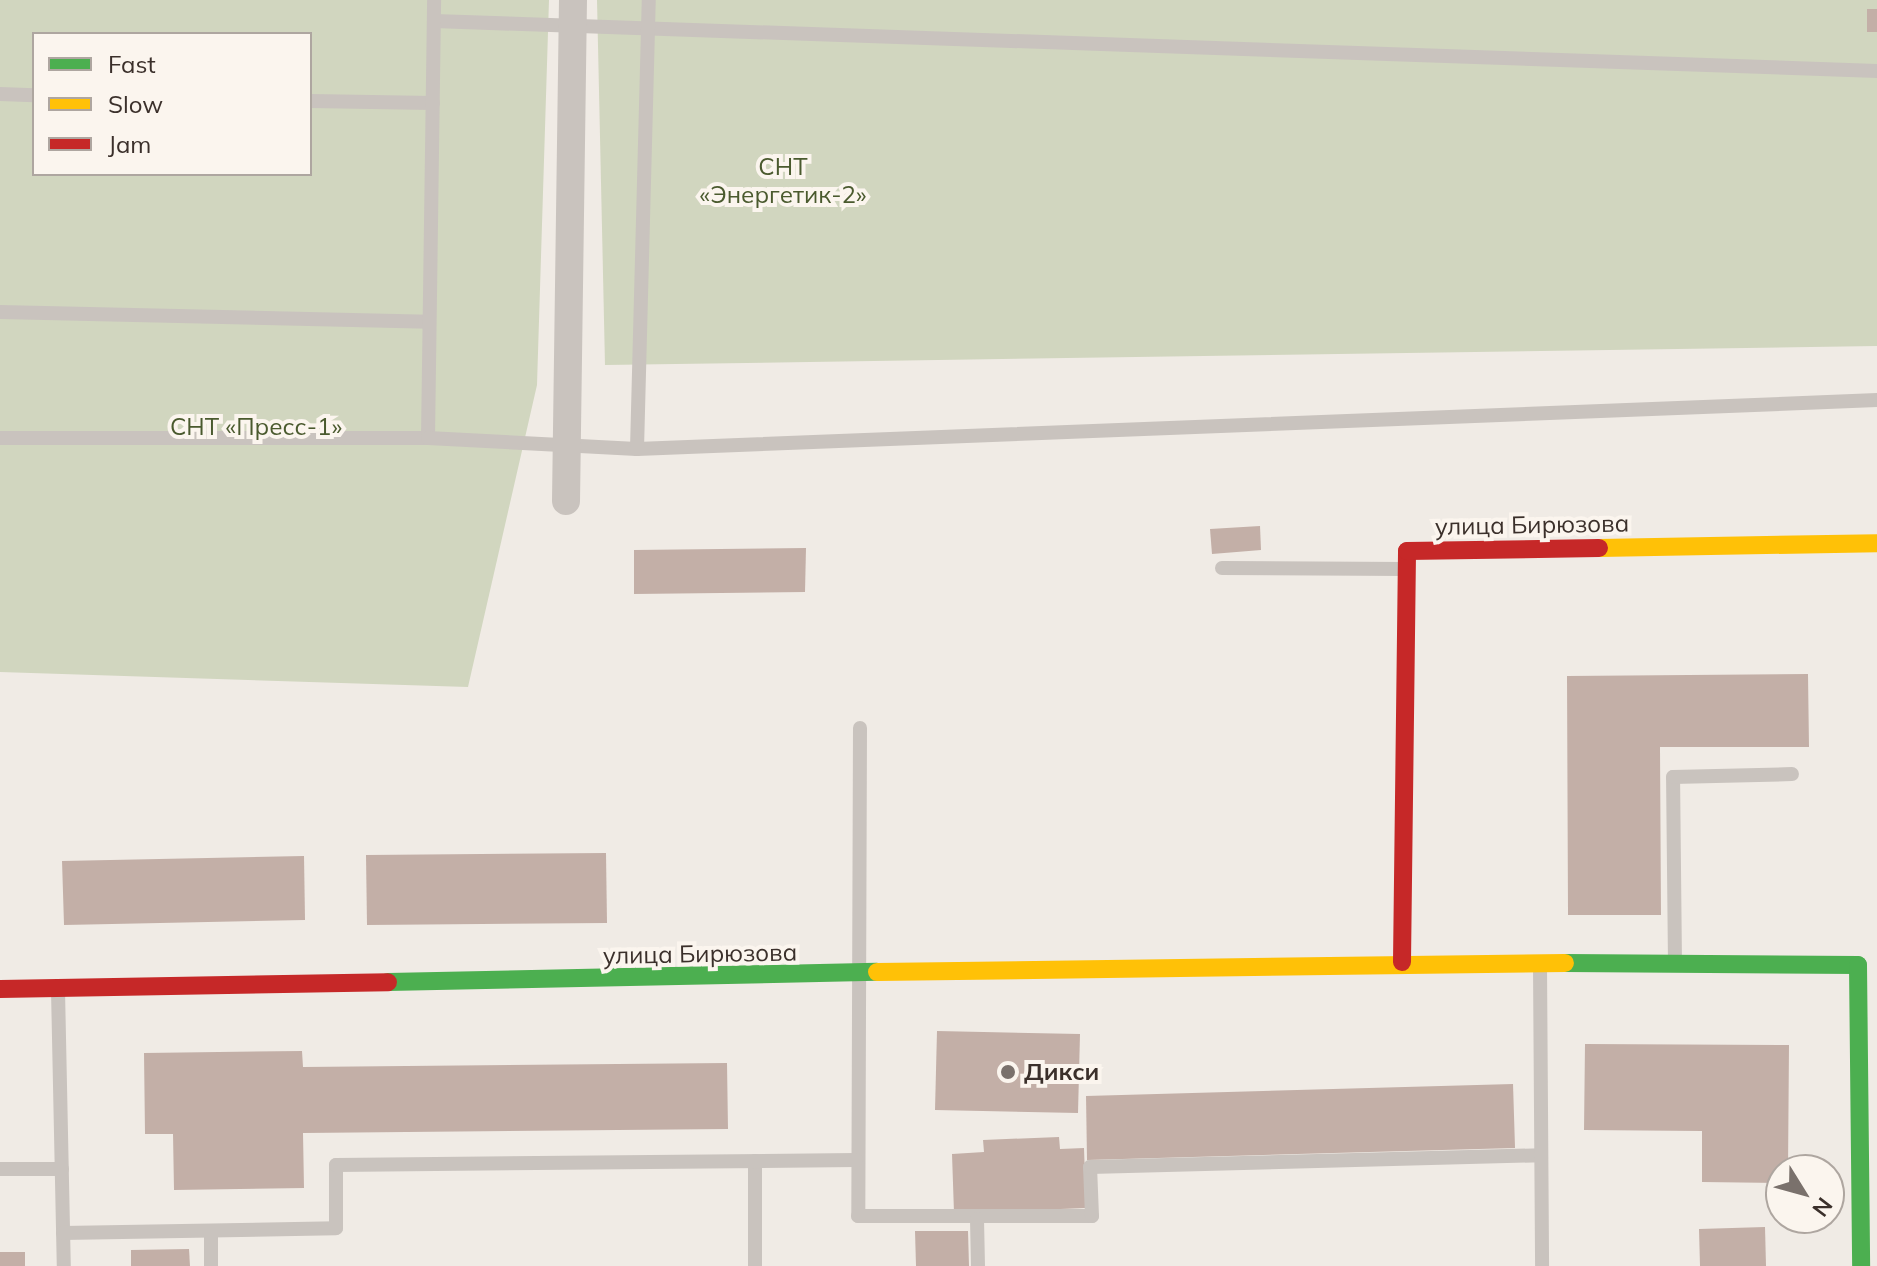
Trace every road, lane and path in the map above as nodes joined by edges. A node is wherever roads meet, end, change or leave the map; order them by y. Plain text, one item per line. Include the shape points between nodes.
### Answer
1 (434, 0) edge
2 (649, 0) edge
3 (572, 13) edge
4 (434, 21) junction
5 (647, 29) junction
6 (1877, 71) edge
7 (0, 94) edge
8 (32, 95) edge
9 (312, 101) edge
10 (433, 103) junction
11 (0, 312) edge
12 (429, 322) junction
13 (1877, 400) edge
14 (0, 438) edge
15 (428, 438) junction
16 (637, 449) junction
17 (566, 501) dead end
18 (1877, 543) edge
19 (1222, 568) dead end
20 (1407, 569) junction
21 (860, 728) dead end
22 (1792, 774) dead end
23 (1402, 962) junction
24 (1540, 963) junction
25 (1675, 964) junction
26 (856, 974) junction
27 (58, 988) junction
28 (0, 989) edge
29 (1541, 1155) junction
30 (856, 1160) junction
31 (755, 1161) junction
32 (0, 1169) edge
33 (62, 1169) junction
34 (977, 1219) junction
35 (211, 1231) junction
36 (63, 1233) junction
37 (64, 1266) edge
38 (211, 1266) edge
39 (755, 1266) edge
40 (978, 1266) edge
41 (1542, 1266) edge
42 (1861, 1266) edge

1 - 4 lane
2 - 5 lane
3 - 4 lane
3 - 5 lane
3 - 17 street
4 - 10 lane
5 - 6 lane
5 - 16 lane
7 - 8 lane
9 - 10 lane
10 - 12 lane
11 - 12 lane
12 - 15 lane
13 - 16 lane
14 - 15 lane
15 - 16 lane
18 - 20 street, улица Бирюзова via 1407,551
19 - 20 lane
20 - 23 street
21 - 26 lane
22 - 25 lane via 1673,777
23 - 24 street, улица Бирюзова
23 - 26 street, улица Бирюзова
24 - 25 street, улица Бирюзова
24 - 29 lane
25 - 42 street, улица Бирюзова via 1858,965
26 - 27 street, улица Бирюзова
26 - 30 lane
27 - 28 street, улица Бирюзова
27 - 33 lane
29 - 34 lane via 1090,1167 1092,1216
29 - 41 lane
30 - 31 lane
30 - 34 lane via 858,1216
31 - 35 lane via 336,1165 336,1228
31 - 39 lane
32 - 33 lane
33 - 36 lane
34 - 40 lane
35 - 36 lane
35 - 38 lane
36 - 37 lane

